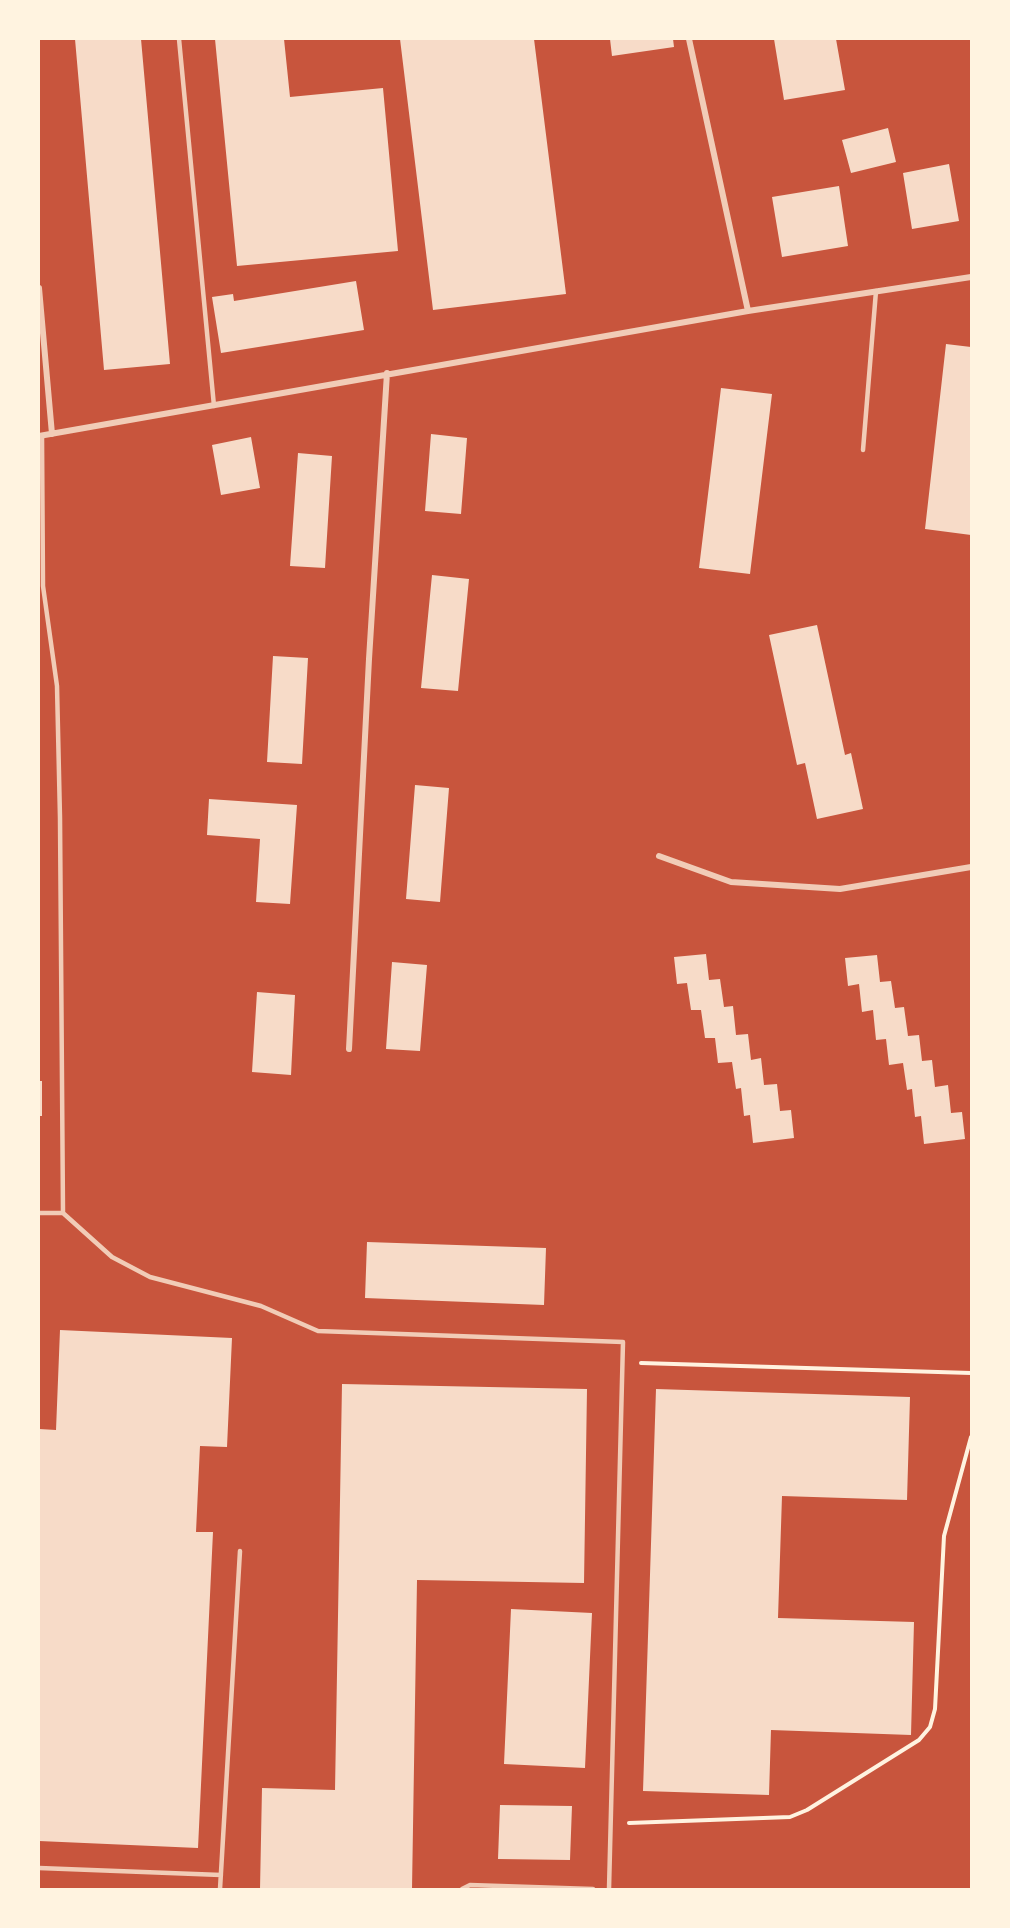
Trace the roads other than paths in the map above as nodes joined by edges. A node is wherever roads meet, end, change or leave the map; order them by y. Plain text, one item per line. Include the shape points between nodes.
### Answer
1 (179, 39) edge
2 (689, 39) edge
3 (971, 277) edge
4 (39, 288) edge
5 (876, 291) junction
6 (748, 311) junction
7 (387, 373) junction
8 (214, 406) junction
9 (52, 434) junction
10 (41, 436) edge
11 (863, 450) dead end
12 (659, 856) dead end
13 (971, 867) edge
14 (349, 1049) dead end
15 (39, 1213) edge
16 (63, 1213) junction
17 (240, 1551) dead end
18 (39, 1868) edge
19 (221, 1875) junction
20 (220, 1889) edge
21 (462, 1889) edge
22 (593, 1889) edge
23 (609, 1889) edge

1 - 8 lane
2 - 6 street
3 - 5 street
4 - 9 street
5 - 6 street
5 - 11 lane
6 - 7 street
7 - 8 street
7 - 14 street
8 - 9 street
9 - 10 street
10 - 16 lane via 43,586 58,708
12 - 13 street via 731,882 840,889
15 - 16 lane
16 - 23 lane via 112,1257 150,1277 261,1306 318,1331 623,1342
17 - 19 lane
18 - 19 lane
19 - 20 lane
21 - 22 lane via 470,1885

